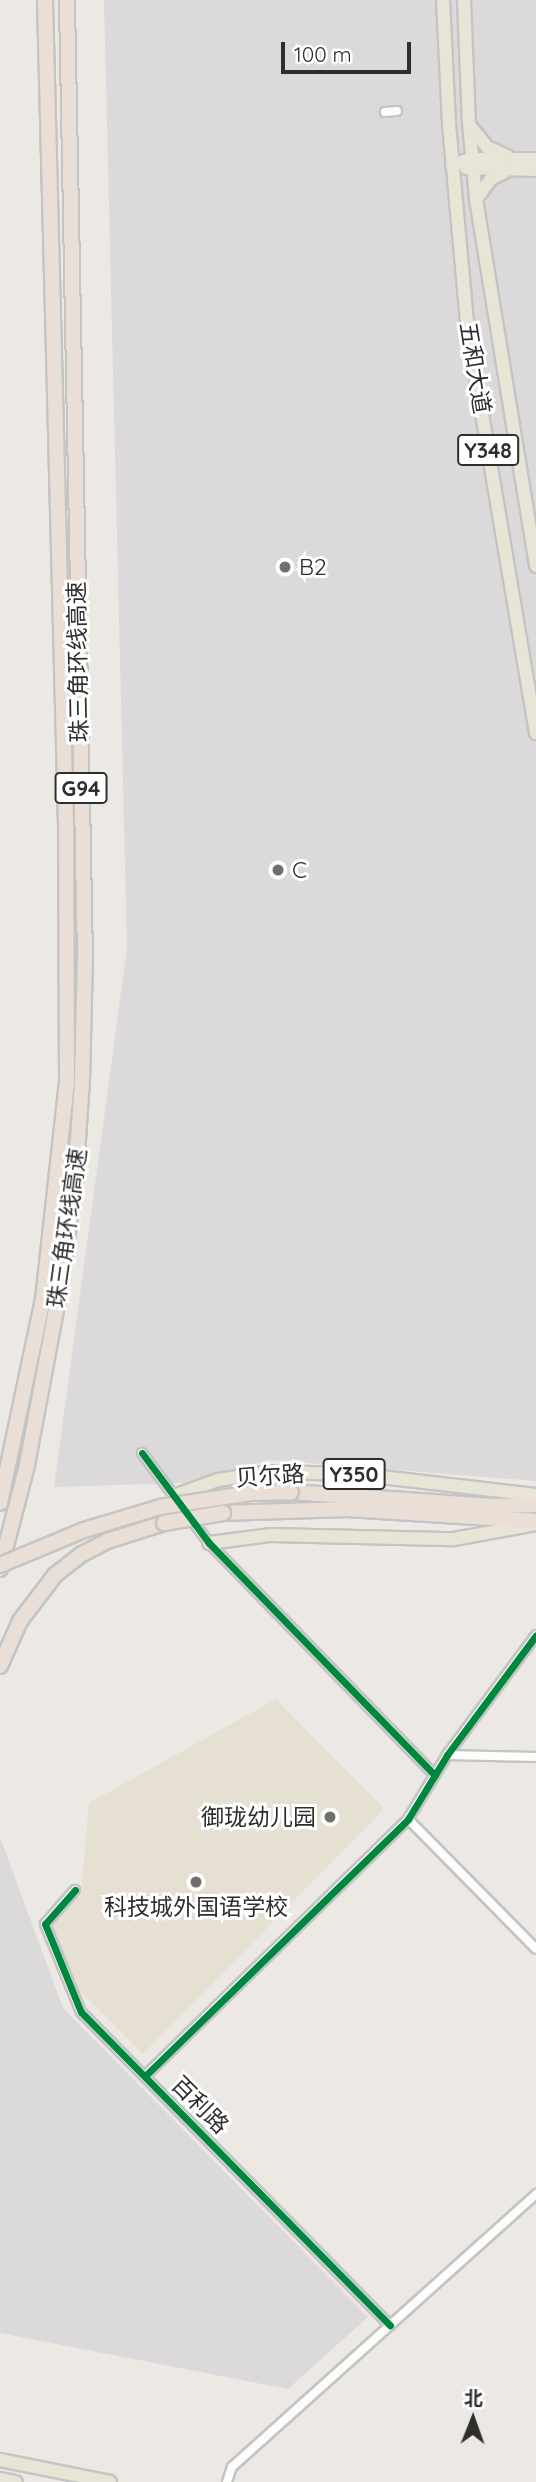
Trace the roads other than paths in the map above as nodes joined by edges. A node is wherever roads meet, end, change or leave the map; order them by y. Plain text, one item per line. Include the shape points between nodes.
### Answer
1 (44, 0) edge
2 (67, 0) edge
3 (443, 0) edge
4 (464, 0) edge
5 (397, 111) dead end
6 (385, 112) dead end
7 (469, 123) junction
8 (536, 159) edge
9 (452, 164) junction
10 (472, 164) junction
11 (515, 164) junction
12 (536, 170) edge
13 (476, 199) junction
14 (536, 566) edge
15 (536, 733) edge
16 (142, 1453) dead end
17 (536, 1495) edge
18 (174, 1496) junction
19 (0, 1503) edge
20 (536, 1505) edge
21 (536, 1523) edge
22 (209, 1543) junction
23 (0, 1567) edge
24 (536, 1634) edge
25 (0, 1666) edge
26 (447, 1755) junction
27 (536, 1757) edge
28 (435, 1775) junction
29 (408, 1819) junction
30 (75, 1890) dead end
31 (536, 1949) edge
32 (145, 2076) junction
33 (536, 2194) edge
34 (390, 2325) junction
35 (0, 2460) edge
36 (0, 2479) edge
37 (16, 2482) edge
38 (110, 2482) edge
39 (227, 2482) edge

1 - 19 highway, 珠三角环线高速 / G94 via 66,825 66,1082 43,1299
2 - 23 highway, 珠三角环线高速 / G94 via 85,958 82,1080 75,1183 60,1288 27,1465
3 - 9 main road, 五和大道 / Y348
4 - 7 main road, 五和大道 / Y348
5 - 6 street
7 - 10 main road, 五和大道 / Y348
7 - 11 main road via 487,147
8 - 11 main road
9 - 10 main road
9 - 15 main road, 五和大道 / Y348 via 470,348
10 - 11 main road
10 - 13 main road, 五和大道 / Y348
11 - 12 main road
11 - 13 main road via 492,178
13 - 14 main road, 五和大道 / Y348
16 - 18 street
17 - 18 main road, 贝尔路 / Y350 via 355,1474 269,1472 218,1480
18 - 22 street
20 - 23 highway, bridge via 252,1493 160,1507 84,1530
21 - 22 main road via 454,1538 271,1535
21 - 25 highway, bridge via 347,1509 223,1513 164,1522 107,1541 55,1575 20,1621
22 - 28 street
24 - 26 street
26 - 27 street
26 - 28 street
28 - 29 street
29 - 31 street
29 - 32 street
30 - 32 street, 百利路 via 45,1924 80,2011
32 - 34 street, 百利路
33 - 34 street
34 - 39 street via 232,2467
35 - 38 main road
36 - 37 main road

